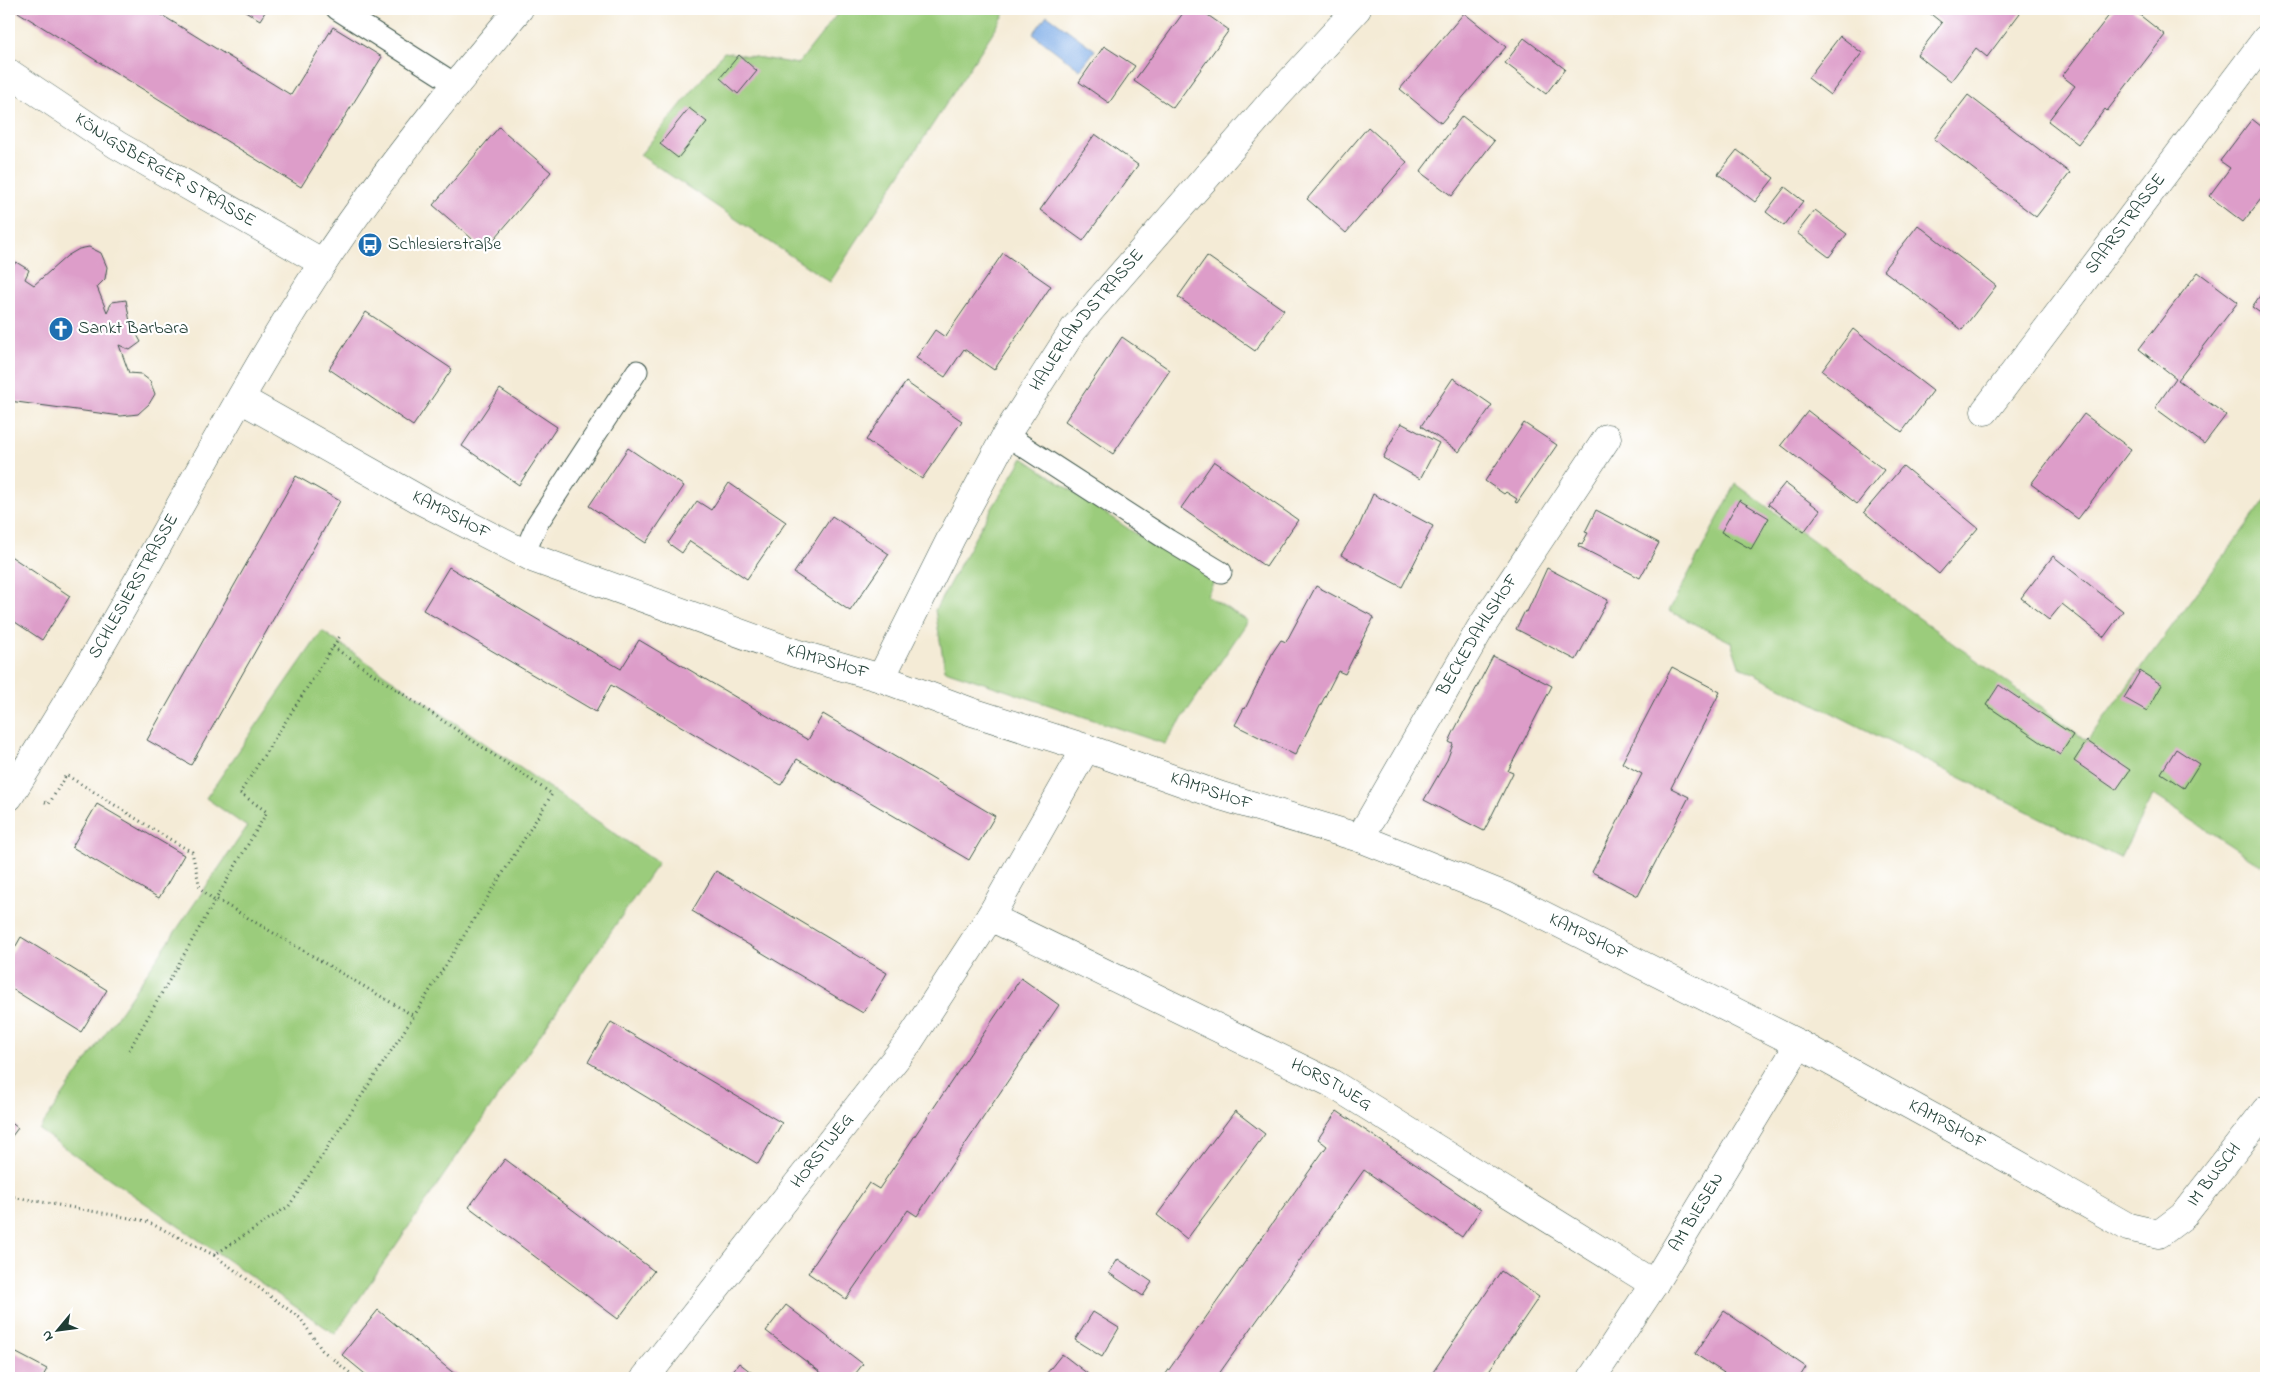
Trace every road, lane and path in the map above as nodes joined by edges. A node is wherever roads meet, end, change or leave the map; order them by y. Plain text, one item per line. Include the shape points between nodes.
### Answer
1 (336, 9) edge
2 (519, 9) edge
3 (1357, 9) edge
4 (2266, 39) edge
5 (9, 73) edge
6 (455, 84) junction
7 (323, 263) junction
8 (637, 371) dead end
9 (241, 399) junction
10 (1985, 411) dead end
11 (1006, 434) junction
12 (1607, 438) dead end
13 (524, 554) junction
14 (1221, 572) dead end
15 (340, 636) dead end
16 (333, 647) junction
17 (881, 678) junction
18 (1086, 748) junction
19 (12, 791) edge
20 (1360, 838) junction
21 (216, 900) junction
22 (990, 917) junction
23 (414, 1016) junction
24 (1799, 1044) junction
25 (129, 1050) dead end
26 (2266, 1110) edge
27 (9, 1196) edge
28 (2159, 1234) joint
29 (214, 1255) junction
30 (1654, 1284) junction
31 (356, 1378) edge
32 (645, 1378) edge
33 (1592, 1378) edge

1 - 6 lane
2 - 6 street, SCHLESIERSTRASSE
3 - 11 street, HAUERLANDSTRASSE via 1074,329
4 - 10 street, SAARSTRASSE
5 - 7 street, KÖNIGSBERGER STRASSE via 117,145
6 - 7 street, SCHLESIERSTRASSE
7 - 9 street, SCHLESIERSTRASSE
8 - 13 lane via 537,524
9 - 13 street, KAMPSHOF via 422,501
9 - 19 street, SCHLESIERSTRASSE via 91,664
11 - 14 lane
11 - 17 street, HAUERLANDSTRASSE
12 - 20 street, BECKEDAHLSHOF via 1480,629
13 - 17 street, KAMPSHOF via 796,653
15 - 16 path
16 - 21 path via 240,793 267,812
16 - 23 path via 552,794
17 - 18 street, KAMPSHOF via 972,712
18 - 20 street, KAMPSHOF via 1220,796
18 - 22 street, HORSTWEG
19 - 21 path via 48,804 66,775 192,852 200,888
20 - 24 street, KAMPSHOF via 1505,896
21 - 23 path
21 - 25 path
22 - 30 street, HORSTWEG via 1331,1083
22 - 32 street, HORSTWEG via 908,1043
23 - 29 path via 289,1206
24 - 28 street, KAMPSHOF via 2128,1227
24 - 30 street, AM BIESEN
26 - 28 street, IM BUSCH via 2183,1216
27 - 29 path via 146,1221
29 - 31 path via 300,1318 322,1350
30 - 33 street, AM BIESEN

